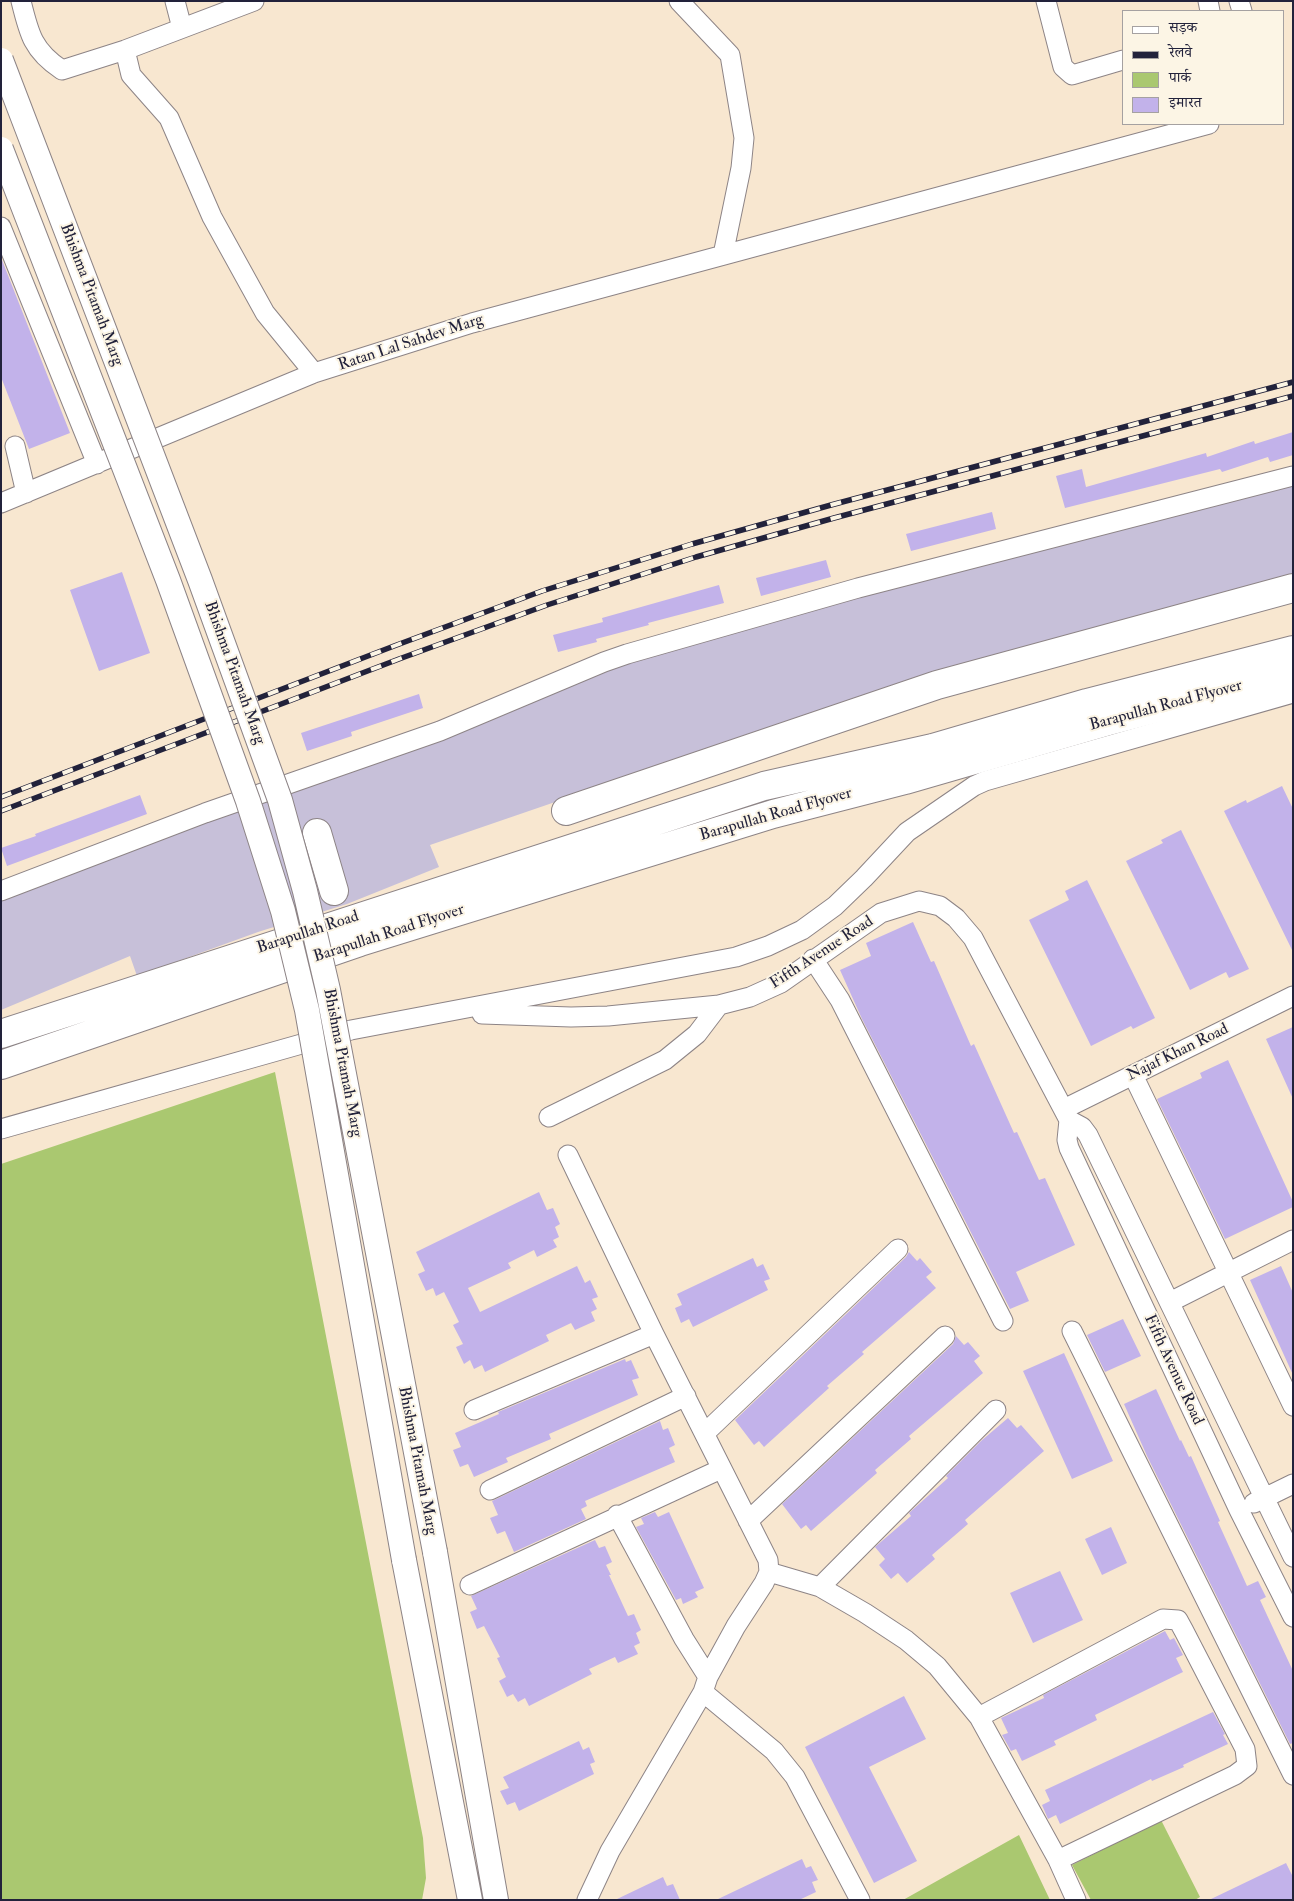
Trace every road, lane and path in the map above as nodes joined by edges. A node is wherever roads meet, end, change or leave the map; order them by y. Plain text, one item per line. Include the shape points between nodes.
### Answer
1 (21, 1) edge
2 (174, 1) edge
3 (254, 1) edge
4 (679, 1) edge
5 (1046, 1) edge
6 (182, 28) junction
7 (125, 50) junction
8 (1, 60) edge
9 (1122, 60) edge
10 (1205, 125) edge
11 (1, 149) edge
12 (1, 227) edge
13 (723, 255) junction
14 (314, 373) junction
15 (15, 446) dead end
16 (97, 464) junction
17 (1293, 476) edge
18 (26, 493) junction
19 (1, 503) edge
20 (1293, 588) edge
21 (1293, 650) edge
22 (1293, 672) edge
23 (1293, 693) edge
24 (680, 773) junction
25 (605, 798) junction
26 (691, 810) junction
27 (566, 811) dead end
28 (316, 832) dead end
29 (616, 834) junction
30 (1, 891) edge
31 (334, 892) dead end
32 (813, 959) junction
33 (265, 975) joint
34 (1293, 996) edge
35 (719, 1005) junction
36 (450, 1012) junction
37 (1, 1034) edge
38 (1, 1065) edge
39 (1133, 1075) junction
40 (1066, 1115) junction
41 (550, 1117) dead end
42 (1, 1129) edge
43 (568, 1155) dead end
44 (1293, 1240) edge
45 (898, 1249) dead end
46 (1229, 1272) junction
47 (1170, 1302) junction
48 (1003, 1321) dead end
49 (1072, 1331) dead end
50 (654, 1334) junction
51 (945, 1336) dead end
52 (686, 1396) junction
53 (1293, 1406) edge
54 (474, 1410) dead end
55 (996, 1410) dead end
56 (705, 1433) junction
57 (721, 1469) junction
58 (1293, 1484) edge
59 (490, 1490) dead end
60 (1263, 1499) junction
61 (1239, 1510) junction
62 (618, 1515) junction
63 (748, 1521) junction
64 (1293, 1557) edge
65 (769, 1572) junction
66 (470, 1585) dead end
67 (820, 1587) junction
68 (1293, 1616) edge
69 (706, 1684) junction
70 (979, 1717) junction
71 (1293, 1775) edge
72 (1058, 1860) junction
73 (470, 1900) edge
74 (496, 1900) edge
75 (587, 1900) edge
76 (860, 1900) edge
77 (1076, 1900) edge

1 - 7 street via 36,48 62,70
2 - 6 street
3 - 6 street
4 - 13 street via 730,55 744,138
5 - 9 street via 1063,67 1072,74
6 - 7 street
7 - 14 street via 131,75 169,118 212,217 265,313
8 - 74 main road, Bhishma Pitamah Marg, bridge via 200,580 280,800 305,891 328,990 435,1552
10 - 13 street, Ratan Lal Sahdev Marg
11 - 73 main road, Bhishma Pitamah Marg, bridge via 168,580 248,801 283,911 307,1010 404,1560
12 - 16 street
13 - 14 street, Ratan Lal Sahdev Marg via 514,311
14 - 16 street, Ratan Lal Sahdev Marg
15 - 18 street
16 - 18 street, Ratan Lal Sahdev Marg
17 - 30 street via 858,588 627,654 440,731 205,813
18 - 19 street, Ratan Lal Sahdev Marg
20 - 24 highway via 937,686
21 - 26 highway, Barapullah Road Flyover via 1087,703 933,748 764,786
22 - 33 highway, Barapullah Road Flyover via 773,814 360,942
23 - 36 street via 974,786 907,832 835,906 802,930 768,946 736,957
24 - 25 highway
24 - 26 highway
25 - 27 highway
25 - 29 highway
26 - 29 highway, Barapullah Road Flyover
28 - 31 highway
29 - 37 highway, Barapullah Road
32 - 35 street, Fifth Avenue Road via 781,983 750,997
32 - 40 street, Fifth Avenue Road via 881,913 919,901 940,906 956,918 973,938
32 - 48 street via 840,1000
33 - 38 highway, Barapullah Road
34 - 39 street, Najaf Khan Road
35 - 36 street, Fifth Avenue Road via 571,1018
35 - 41 street via 697,1034 665,1060
36 - 42 street via 351,1030
39 - 40 street, Najaf Khan Road
39 - 46 street
40 - 47 street, Fifth Avenue Road via 1088,1135
40 - 61 street, Fifth Avenue Road via 1069,1148
43 - 50 street
44 - 46 street
45 - 56 street
46 - 47 street
46 - 53 street
47 - 60 street, Fifth Avenue Road
49 - 71 street
50 - 52 street
50 - 54 street
51 - 63 street
52 - 56 street
52 - 59 street
55 - 67 street
56 - 57 street
57 - 62 street
57 - 63 street
58 - 60 street
60 - 61 street
60 - 64 street, Fifth Avenue Road
61 - 68 street, Fifth Avenue Road
62 - 66 street
62 - 69 street
63 - 65 street via 768,1560
65 - 67 street
65 - 69 street
67 - 70 street via 906,1640 937,1666
69 - 75 street via 610,1851
69 - 76 street via 774,1751 795,1777
70 - 72 street
70 - 72 street via 1164,1619 1178,1620 1245,1749 1247,1766 1235,1775
72 - 77 street

